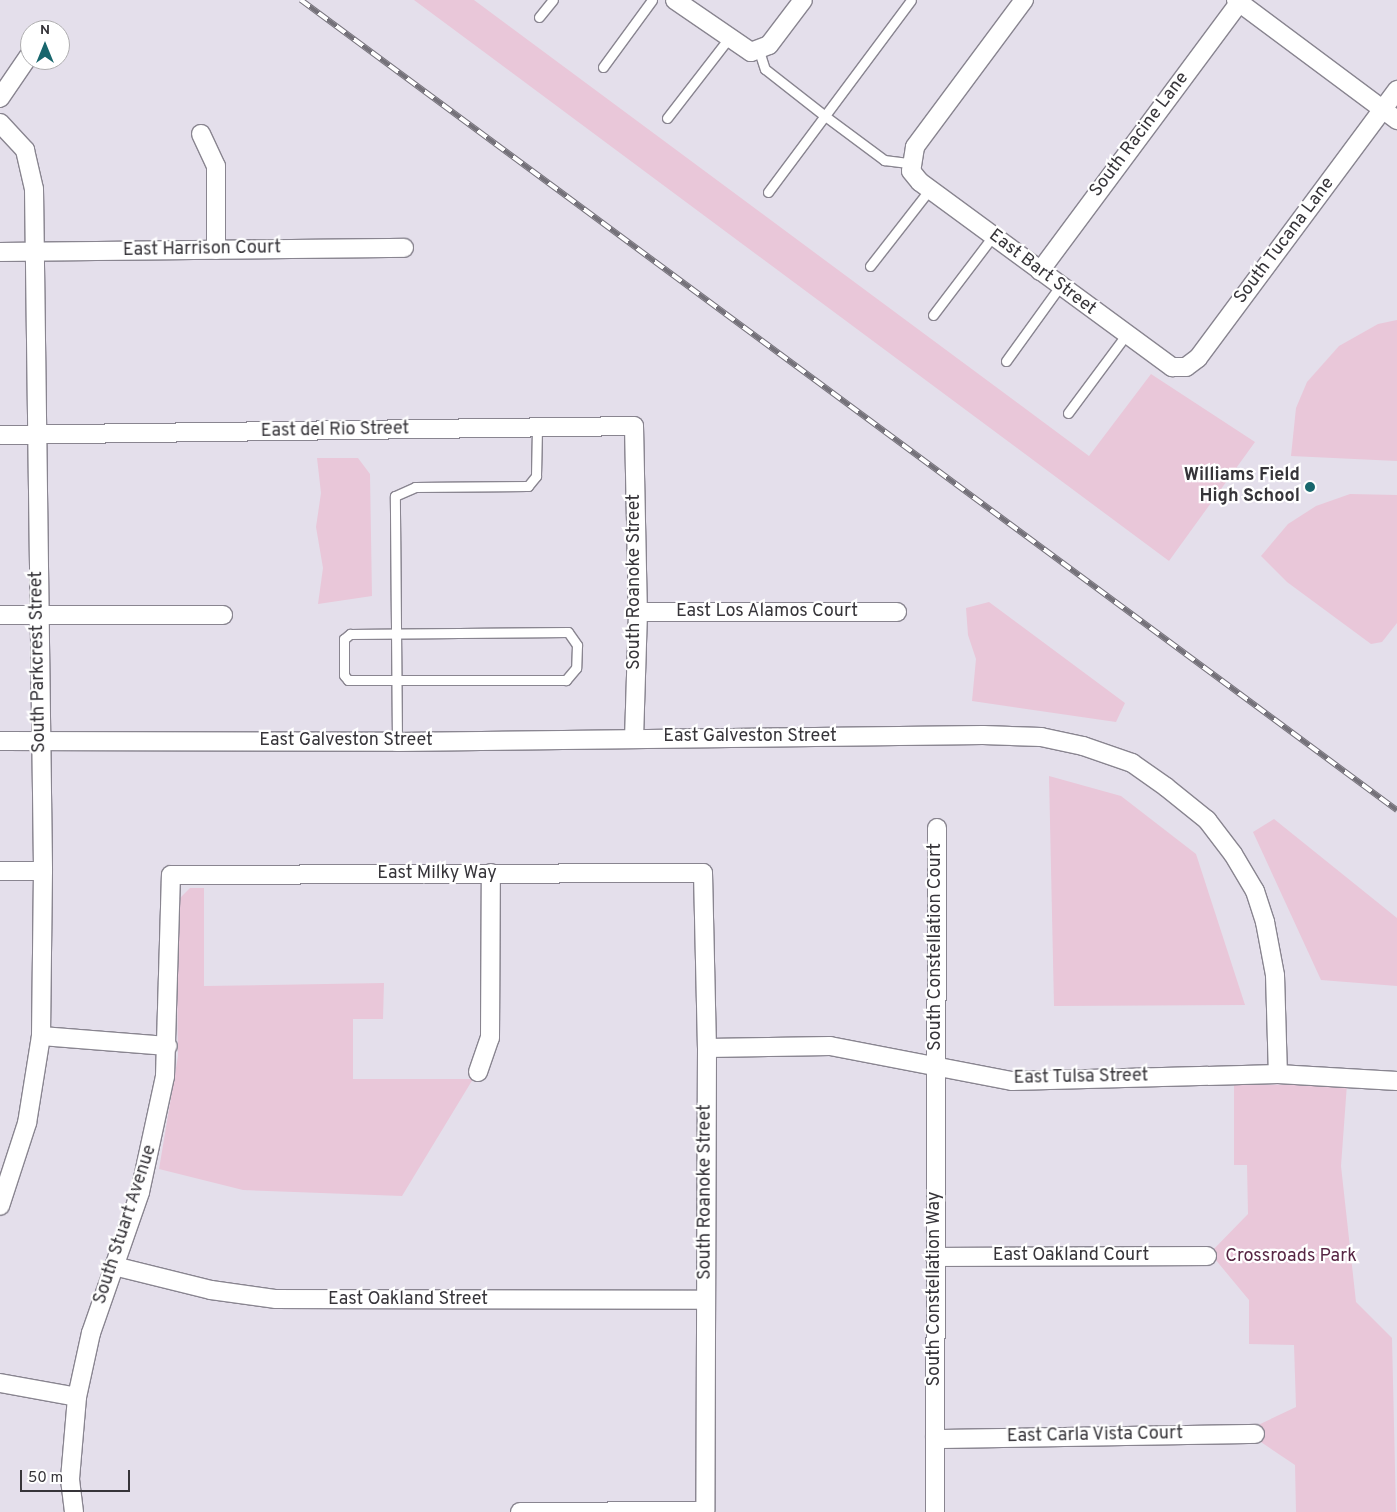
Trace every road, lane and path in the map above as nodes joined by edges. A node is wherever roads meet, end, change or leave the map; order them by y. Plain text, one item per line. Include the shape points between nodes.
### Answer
1 (553, 0) edge
2 (652, 0) edge
3 (675, 0) edge
4 (803, 0) edge
5 (911, 0) edge
6 (1024, 0) edge
7 (1239, 1) edge
8 (539, 18) dead end
9 (728, 39) junction
10 (759, 51) junction
11 (603, 67) dead end
12 (20, 69) edge
13 (1397, 90) edge
14 (0, 98) edge
15 (1383, 109) junction
16 (825, 116) junction
17 (667, 118) dead end
18 (1397, 120) edge
19 (0, 123) edge
20 (201, 134) dead end
21 (910, 165) junction
22 (930, 189) junction
23 (768, 192) dead end
24 (993, 236) junction
25 (404, 248) dead end
26 (216, 250) junction
27 (0, 252) edge
28 (32, 252) junction
29 (870, 266) dead end
30 (1040, 271) junction
31 (1060, 286) junction
32 (932, 314) dead end
33 (1126, 335) junction
34 (1006, 361) dead end
35 (1182, 368) joint
36 (1068, 413) dead end
37 (634, 426) joint
38 (538, 428) junction
39 (0, 435) edge
40 (36, 435) junction
41 (638, 612) junction
42 (897, 612) dead end
43 (38, 614) junction
44 (224, 614) dead end
45 (0, 615) edge
46 (396, 634) junction
47 (396, 679) junction
48 (634, 737) junction
49 (0, 740) edge
50 (41, 740) junction
51 (397, 742) junction
52 (937, 828) dead end
53 (0, 871) edge
54 (43, 871) junction
55 (491, 873) junction
56 (703, 873) joint
57 (171, 875) joint
58 (41, 1036) junction
59 (168, 1046) junction
60 (707, 1048) junction
61 (936, 1065) junction
62 (478, 1072) dead end
63 (1278, 1074) junction
64 (1397, 1081) edge
65 (0, 1206) edge
66 (1207, 1256) dead end
67 (935, 1257) junction
68 (114, 1266) junction
69 (706, 1300) junction
70 (0, 1383) edge
71 (77, 1397) junction
72 (1254, 1434) dead end
73 (935, 1439) junction
74 (74, 1512) edge
75 (520, 1512) edge
76 (935, 1512) edge

1 - 8 lane
2 - 11 lane
3 - 9 street
4 - 10 street via 769,45
5 - 16 lane
6 - 21 street via 915,147
7 - 15 street
7 - 30 street, South Racine Lane
9 - 10 street via 745,50
9 - 17 lane
10 - 16 lane via 765,69
12 - 14 street
13 - 15 street, South Tucana Lane
15 - 18 street
15 - 35 street, South Tucana Lane via 1198,358
16 - 21 lane via 884,160
16 - 23 lane
19 - 28 street, South Parkcrest Street via 25,150 34,189
20 - 26 street via 216,166
21 - 22 street, East Bart Street
22 - 24 street, East Bart Street
22 - 29 lane
24 - 30 street, East Bart Street
24 - 32 lane
25 - 26 street, East Harrison Court
26 - 28 street, East Harrison Court
27 - 28 street, East Harrison Court
28 - 40 street, South Parkcrest Street
30 - 31 street, East Bart Street
31 - 33 street, East Bart Street
31 - 34 lane
33 - 35 street, East Bart Street via 1163,363
33 - 36 lane
37 - 38 street, East del Rio Street
37 - 41 street, South Roanoke Street
38 - 40 street, East del Rio Street
38 - 46 lane via 536,476 528,486 415,486 395,496
39 - 40 street, East del Rio Street
40 - 43 street, South Parkcrest Street
41 - 42 street, East Los Alamos Court
41 - 48 street, South Roanoke Street
43 - 44 street
43 - 45 street
43 - 50 street, South Parkcrest Street
46 - 47 lane
46 - 47 lane via 350,634 344,639 344,675 348,680
46 - 47 lane via 568,632 577,645 576,668 566,680
47 - 51 lane
48 - 51 street, East Galveston Street
48 - 63 street, East Galveston Street via 1041,737 1132,763 1207,820 1254,891 1275,975
49 - 50 street, East Galveston Street
50 - 51 street, East Galveston Street
50 - 54 street, South Parkcrest Street
52 - 61 street, South Constellation Court
53 - 54 street
54 - 58 street, South Parkcrest Street
55 - 56 street, East Milky Way
55 - 57 street, East Milky Way
55 - 62 street via 490,1038
56 - 60 street, South Roanoke Street
57 - 59 street, South Stuart Avenue
58 - 59 street
58 - 65 street, South Parkcrest Street via 27,1123
59 - 68 street, South Stuart Avenue via 154,1142
60 - 61 street, East Tulsa Street via 830,1046
60 - 69 street, South Roanoke Street
61 - 63 street, East Tulsa Street via 1012,1081
61 - 67 street, South Constellation Way
63 - 64 street, East Tulsa Street
66 - 67 street, East Oakland Court
67 - 73 street, South Constellation Way
68 - 69 street, East Oakland Street via 211,1290 276,1299
68 - 71 street, South Stuart Avenue via 91,1333
69 - 75 street, South Roanoke Street via 705,1511
70 - 71 street
71 - 74 street, South Stuart Avenue via 70,1478
72 - 73 street, East Carla Vista Court
73 - 76 street, South Constellation Way

